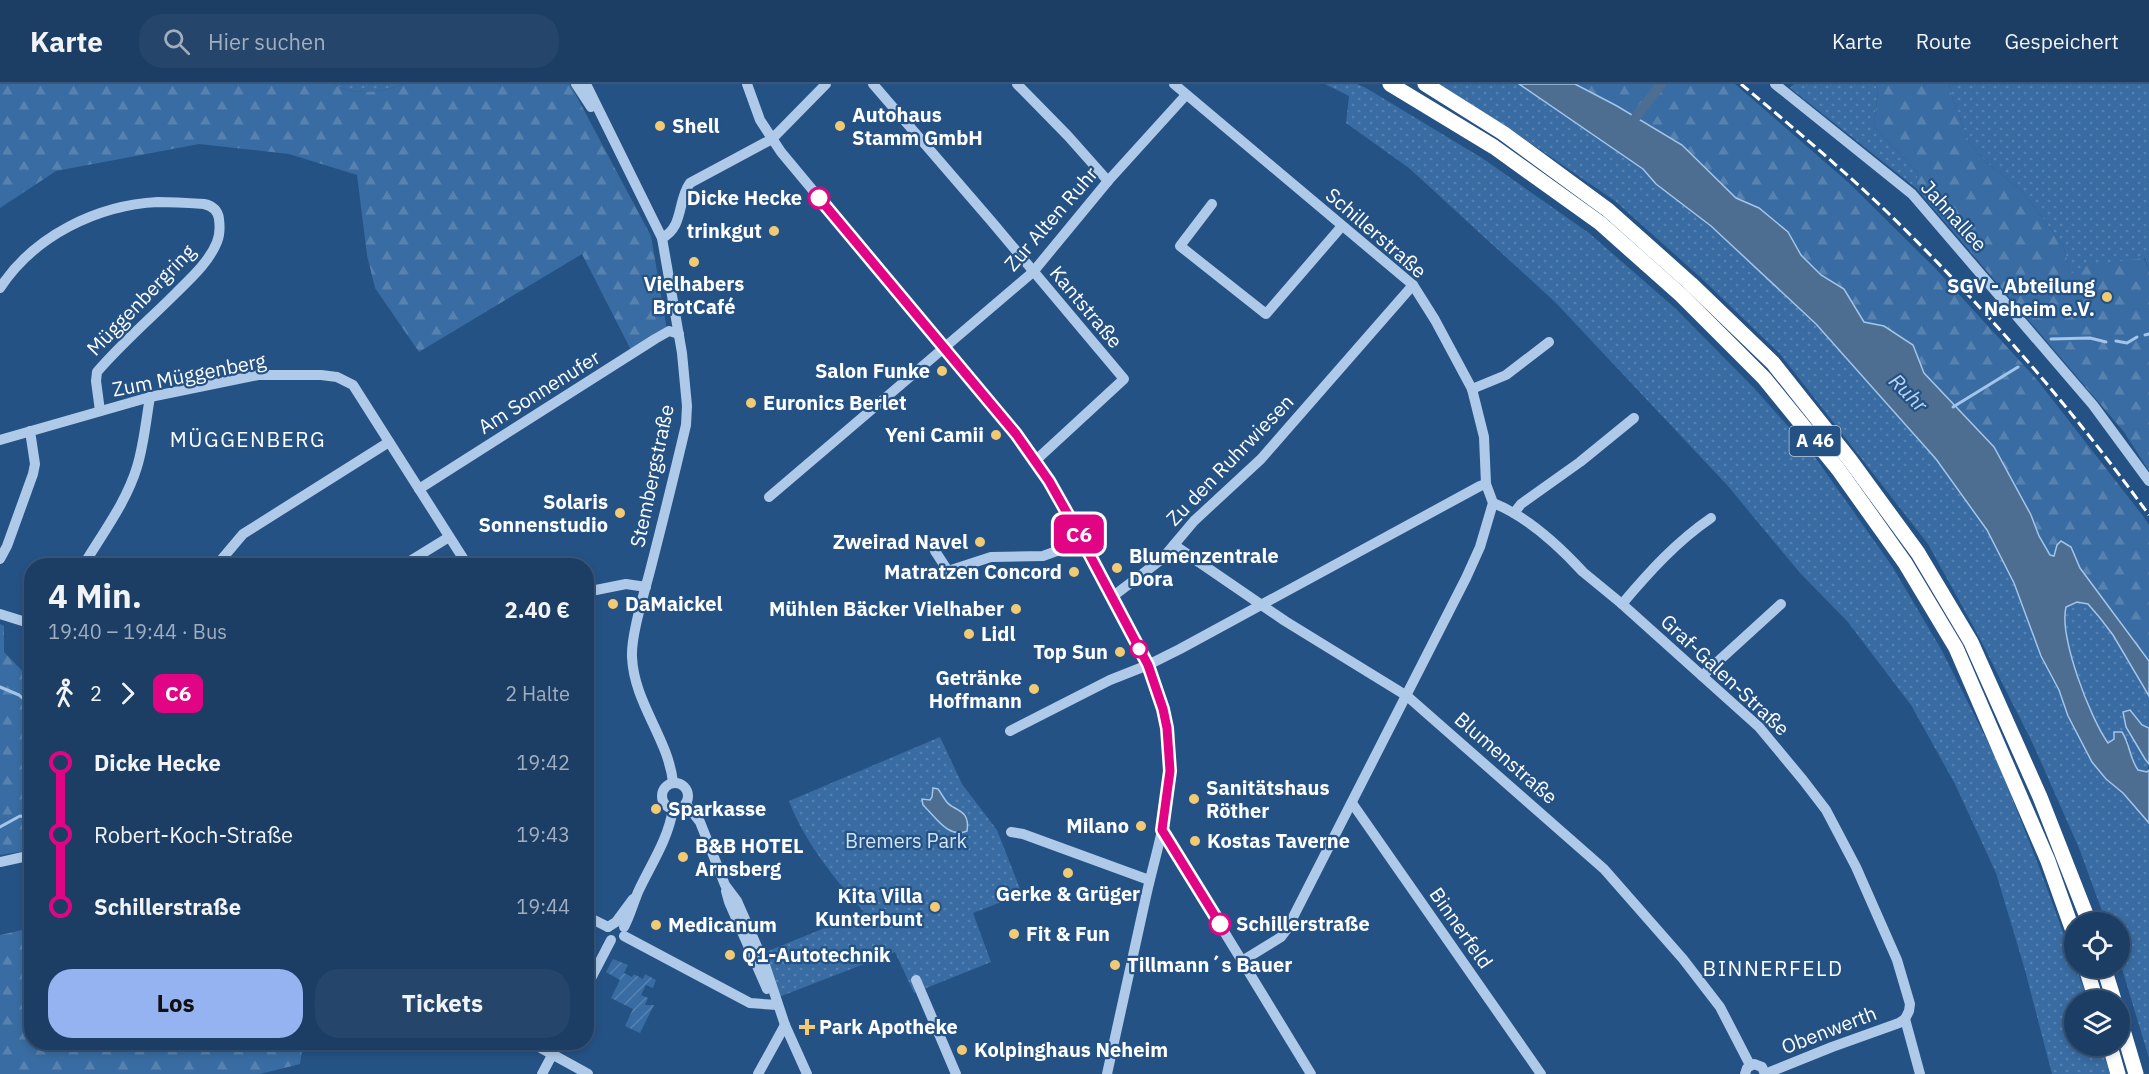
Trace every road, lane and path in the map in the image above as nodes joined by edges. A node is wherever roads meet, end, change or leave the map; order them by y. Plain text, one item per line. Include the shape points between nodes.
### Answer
1 (576, 84) edge
2 (586, 84) edge
3 (747, 84) edge
4 (826, 84) edge
5 (873, 84) edge
6 (1017, 84) edge
7 (1174, 84) edge
8 (1389, 84) edge
9 (1425, 84) edge
10 (1775, 84) edge
11 (1186, 95) junction
12 (772, 139) junction
13 (615, 145) junction
14 (1108, 181) junction
15 (1212, 204) dead end
16 (1342, 226) junction
17 (662, 238) junction
18 (1033, 272) junction
19 (1413, 285) junction
20 (0, 288) edge
21 (679, 334) junction
22 (1548, 342) dead end
23 (943, 347) junction
24 (1472, 389) junction
25 (150, 398) junction
26 (100, 411) junction
27 (1634, 418) dead end
28 (30, 431) junction
29 (0, 440) edge
30 (389, 442) junction
31 (1035, 460) junction
32 (2149, 481) edge
33 (1486, 484) junction
34 (419, 489) junction
35 (769, 497) dead end
36 (1493, 503) junction
37 (1514, 513) junction
38 (1711, 518) dead end
39 (449, 537) junction
40 (1081, 538) junction
41 (1174, 545) junction
42 (935, 551) dead end
43 (88, 558) edge
44 (223, 558) edge
45 (415, 558) edge
46 (463, 558) edge
47 (0, 559) edge
48 (646, 587) junction
49 (594, 590) edge
50 (1112, 597) junction
51 (1263, 604) junction
52 (1622, 604) junction
53 (1781, 604) dead end
54 (0, 614) edge
55 (24, 622) edge
56 (1148, 665) junction
57 (1702, 676) junction
58 (1407, 696) junction
59 (1010, 731) dead end
60 (673, 783) junction
61 (1352, 802) junction
62 (686, 804) junction
63 (673, 809) junction
64 (1162, 830) junction
65 (1011, 832) dead end
66 (24, 857) edge
67 (0, 862) edge
68 (1149, 880) junction
69 (2066, 912) edge
70 (2085, 912) edge
71 (594, 919) edge
72 (618, 928) junction
73 (1242, 961) junction
74 (594, 973) edge
75 (916, 980) dead end
76 (777, 1005) junction
77 (1905, 1019) junction
78 (785, 1025) junction
79 (545, 1050) edge
80 (554, 1050) edge
81 (552, 1054) junction
82 (2130, 1054) edge
83 (2113, 1056) edge
84 (1748, 1070) edge
85 (542, 1074) edge
86 (588, 1074) edge
87 (758, 1074) edge
88 (807, 1074) edge
89 (956, 1074) edge
90 (1107, 1074) edge
91 (1311, 1074) edge
92 (1541, 1074) edge
93 (1765, 1074) edge
94 (1920, 1074) edge
95 (2118, 1074) edge
96 (2136, 1074) edge

1 - 13 street, Stembergstraße
2 - 13 street, Stembergstraße
3 - 12 street via 760,120
4 - 12 street
5 - 18 street, Kantstraße
6 - 14 street
7 - 11 street, Schillerstraße
8 - 69 highway, A 46 via 1494,147 1600,224 1681,295 1764,378 1831,460 1905,563 1956,648
9 - 70 highway, A 46 via 1503,133 1608,210 1692,284 1780,372 1918,553 1971,642 2040,797
10 - 32 street, Jahnallee via 1912,194 2093,405
11 - 14 street, Zur Alten Ruhr
11 - 16 street, Schillerstraße
12 - 17 street via 693,180 684,193 675,229
12 - 23 street
13 - 17 street, Stembergstraße
14 - 18 street, Zur Alten Ruhr
15 - 16 street via 1180,246 1266,314
16 - 19 street, Schillerstraße
17 - 21 street, Stembergstraße
18 - 23 street, Zur Alten Ruhr
18 - 31 street, Kantstraße via 1124,379
19 - 24 street, Schillerstraße
19 - 41 street, Zu den Ruhrwiesen via 1261,459 1194,521
20 - 26 street, Müggenbergring via 36,249 66,228 101,213 156,202 204,204 215,209 219,231 208,257 97,372
21 - 34 street, Am Sonnenufer via 669,331 655,339
21 - 48 street, Stembergstraße via 686,425
22 - 24 street via 1506,375
23 - 31 street
23 - 35 street, Zur Alten Ruhr
24 - 33 street, Schillerstraße via 1484,437
25 - 26 street, Zum Müggenberg
25 - 30 street, Zum Müggenberg via 258,375 337,377 353,385
25 - 43 street via 130,485
26 - 28 street, Zum Müggenberg
27 - 37 street
28 - 29 street, Zum Müggenberg
28 - 47 street via 33,474
30 - 34 street, Zum Müggenberg
30 - 44 street via 243,534
31 - 40 street
33 - 36 street, Schillerstraße
33 - 51 street
34 - 39 street, Zum Müggenberg
36 - 37 street, Graf-Galen-Straße
36 - 58 street via 1466,578
37 - 52 street, Graf-Galen-Straße
38 - 52 street via 1686,535
39 - 45 street
39 - 46 street, Zum Müggenberg
40 - 42 street via 1043,556 991,557 948,571
40 - 50 street
41 - 50 street, Zu den Ruhrwiesen via 1162,559
41 - 51 street, Blumenstraße
48 - 49 street via 626,584
48 - 60 street, Stembergstraße via 632,656 636,682 669,761
50 - 56 street
51 - 56 street
51 - 58 street, Blumenstraße
52 - 57 street, Graf-Galen-Straße
53 - 57 street
54 - 55 street
56 - 59 street
56 - 64 street via 1163,709 1168,740 1169,786
57 - 77 street, Graf-Galen-Straße via 1772,741 1831,819 1896,960 1910,1004
58 - 61 street
58 - 84 street, Blumenstraße via 1604,869 1720,1007
60 - 62 street via 686,788
60 - 63 street via 665,787 662,798
61 - 73 street via 1287,929 1281,937
61 - 92 street, Binnerfeld
62 - 63 street
62 - 76 street via 700,822 725,885 741,910 770,978
63 - 72 street via 666,837 630,916
64 - 68 street
64 - 73 street
65 - 68 street
66 - 67 street
68 - 90 street
71 - 72 street
72 - 74 street via 606,934 611,940
72 - 76 street via 750,1003
73 - 91 street
75 - 89 street
76 - 78 street
77 - 93 street, Obenwerth
77 - 94 street, Graf-Galen-Straße
78 - 87 street
78 - 88 street
79 - 81 street
80 - 81 street
81 - 85 street
81 - 86 street
82 - 96 highway
83 - 95 highway
84 - 93 street, Obenwerth via 1758,1065

